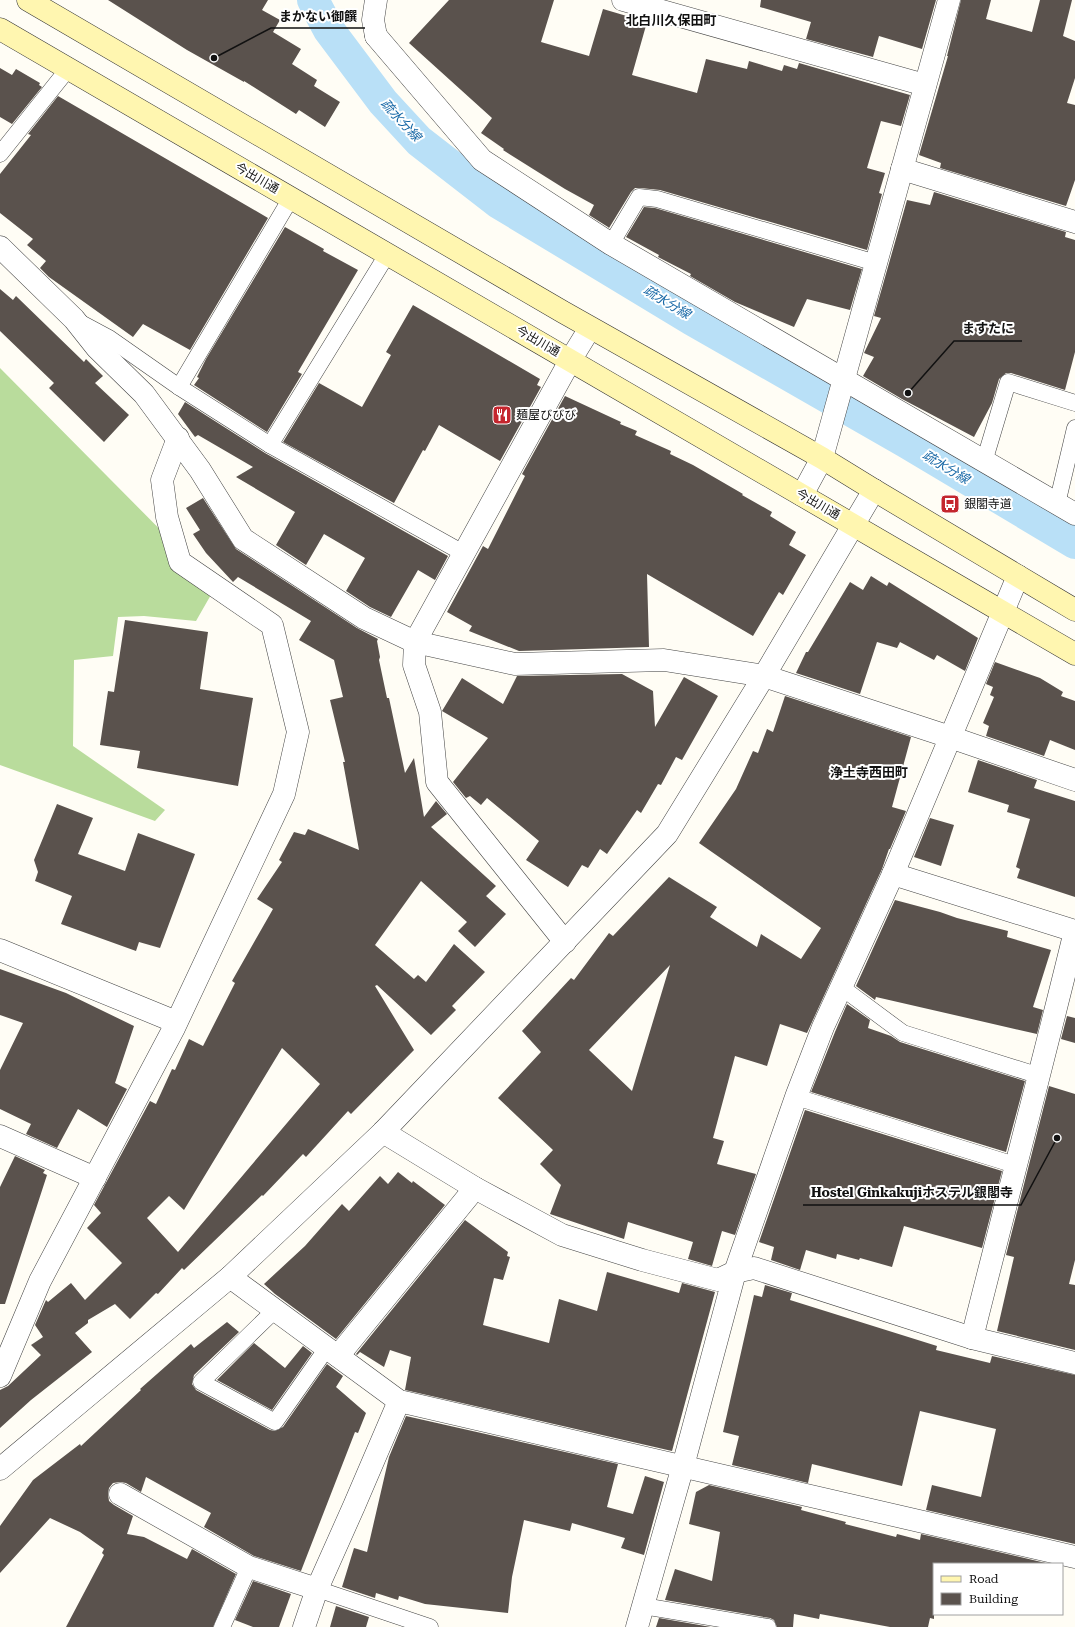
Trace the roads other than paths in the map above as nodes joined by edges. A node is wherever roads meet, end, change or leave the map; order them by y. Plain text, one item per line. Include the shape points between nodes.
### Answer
1 (28, 0) edge
2 (376, 0) edge
3 (623, 0) edge
4 (949, 0) edge
5 (0, 29) edge
6 (68, 69) junction
7 (925, 85) junction
8 (0, 154) edge
9 (902, 169) junction
10 (291, 198) junction
11 (1075, 222) edge
12 (611, 244) junction
13 (0, 247) edge
14 (388, 254) junction
15 (876, 264) junction
16 (74, 319) junction
17 (590, 328) junction
18 (571, 360) junction
19 (843, 383) junction
20 (179, 387) junction
21 (1075, 403) edge
22 (1075, 428) edge
23 (178, 438) junction
24 (270, 445) junction
25 (822, 458) junction
26 (984, 462) junction
27 (874, 490) junction
28 (802, 495) junction
29 (1066, 509) edge
30 (852, 524) junction
31 (464, 554) junction
32 (1018, 576) junction
33 (1075, 610) edge
34 (1002, 612) junction
35 (415, 642) junction
36 (1075, 654) edge
37 (764, 676) junction
38 (950, 736) junction
39 (1075, 780) edge
40 (893, 874) junction
41 (1075, 931) edge
42 (565, 942) junction
43 (0, 950) edge
44 (841, 987) junction
45 (176, 1022) junction
46 (1040, 1076) junction
47 (796, 1097) junction
48 (383, 1132) junction
49 (0, 1136) edge
50 (1016, 1165) junction
51 (95, 1178) junction
52 (475, 1188) junction
53 (735, 1272) junction
54 (230, 1277) junction
55 (275, 1310) junction
56 (972, 1338) junction
57 (332, 1352) junction
58 (1075, 1362) edge
59 (0, 1376) edge
60 (399, 1401) junction
61 (683, 1466) junction
62 (0, 1469) edge
63 (120, 1494) dead end
64 (1075, 1556) edge
65 (249, 1567) junction
66 (317, 1589) junction
67 (643, 1606) junction
68 (222, 1627) edge
69 (304, 1627) edge
70 (430, 1627) edge
71 (636, 1627) edge
72 (768, 1627) edge

1 - 17 main road
2 - 12 street via 373,20 376,36 482,160
3 - 7 street
4 - 7 street
5 - 6 main road, 今出川通
6 - 8 lane
6 - 10 main road, 今出川通
7 - 9 street
9 - 11 street
9 - 15 street
10 - 14 main road, 今出川通
10 - 20 lane
12 - 15 lane via 639,198 645,198 657,199
12 - 19 street
13 - 16 street
14 - 18 main road, 今出川通
14 - 24 lane
15 - 19 street
16 - 20 lane via 109,338
16 - 23 street via 97,348 144,394
17 - 18 street
17 - 25 main road
18 - 28 main road, 今出川通
18 - 31 street
19 - 25 street
19 - 26 street
20 - 24 lane
21 - 26 lane via 1008,382
22 - 29 lane
23 - 35 street via 243,539 364,618
23 - 45 street via 162,480 167,517 180,562 272,626 298,732 284,794
24 - 31 lane
25 - 27 main road
25 - 28 street
26 - 29 street
27 - 30 street
27 - 32 main road
28 - 30 main road, 今出川通
30 - 34 main road, 今出川通
30 - 37 street
31 - 35 street
32 - 33 main road
32 - 34 street
34 - 36 main road, 今出川通
34 - 38 street
35 - 37 street via 515,664 664,660
35 - 42 street via 414,665 430,712 437,782
37 - 38 street
37 - 42 street via 667,834
38 - 39 street
38 - 40 street
40 - 41 street
40 - 44 street
41 - 46 street
42 - 48 street
43 - 45 street
44 - 46 lane via 903,1033
44 - 47 street
45 - 51 street
46 - 50 street
47 - 50 lane
47 - 53 street
48 - 52 street
48 - 54 street
49 - 51 street
50 - 56 street
51 - 59 street via 40,1282
52 - 53 street via 562,1235 718,1280
52 - 57 street
53 - 56 street via 754,1268
53 - 61 street
54 - 55 street
54 - 62 street
55 - 57 street
55 - 57 lane via 201,1382 275,1422
56 - 58 street
57 - 60 street
60 - 61 street
60 - 66 street
61 - 64 street
61 - 67 street
63 - 65 street
65 - 66 street
65 - 68 lane
66 - 69 street
66 - 70 lane
67 - 71 street
67 - 72 lane

